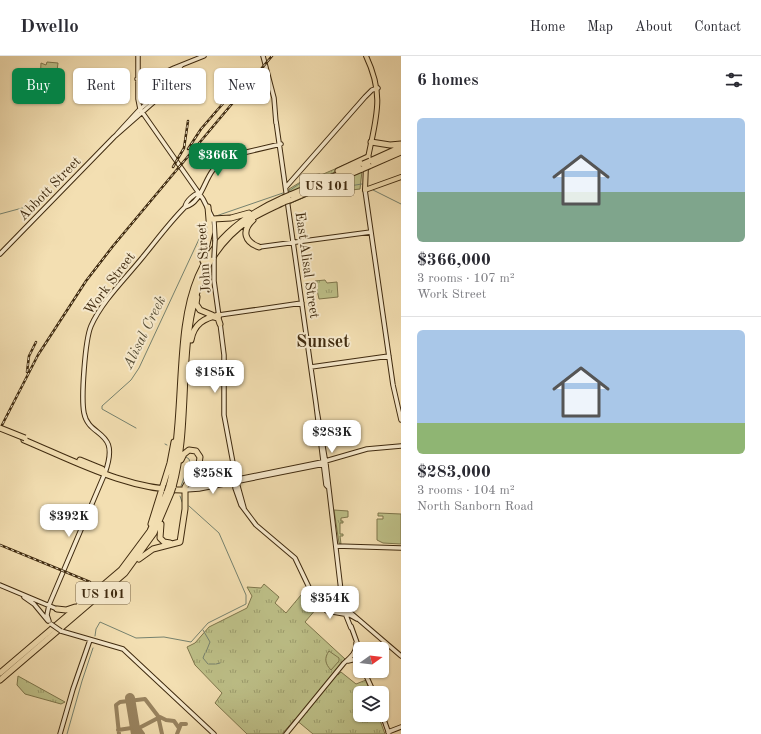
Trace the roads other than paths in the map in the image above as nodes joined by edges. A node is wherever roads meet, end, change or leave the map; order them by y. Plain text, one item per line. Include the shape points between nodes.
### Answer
1 (138, 56) edge
2 (204, 56) edge
3 (262, 56) edge
4 (366, 56) edge
5 (181, 66) joint
6 (174, 68) edge
7 (137, 79) joint
8 (378, 88) junction
9 (149, 104) edge
10 (140, 111) junction
11 (371, 142) junction
12 (401, 144) edge
13 (280, 145) junction
14 (401, 147) edge
15 (401, 152) edge
16 (401, 156) edge
17 (370, 162) junction
18 (363, 167) junction
19 (401, 177) edge
20 (284, 179) junction
21 (365, 180) junction
22 (292, 182) junction
23 (377, 186) junction
24 (286, 187) junction
25 (309, 187) junction
26 (366, 190) junction
27 (199, 193) junction
28 (290, 198) junction
29 (208, 207) junction
30 (264, 209) junction
31 (213, 219) junction
32 (371, 232) junction
33 (293, 242) junction
34 (259, 247) joint
35 (0, 254) edge
36 (201, 268) junction
37 (200, 283) junction
38 (302, 303) junction
39 (219, 315) junction
40 (211, 317) junction
41 (220, 324) junction
42 (389, 356) junction
43 (187, 361) junction
44 (311, 367) junction
45 (401, 420) edge
46 (0, 429) edge
47 (401, 446) edge
48 (324, 463) junction
49 (105, 472) junction
50 (176, 477) junction
51 (236, 481) junction
52 (170, 489) junction
53 (184, 490) junction
54 (185, 502) junction
55 (166, 507) junction
56 (180, 539) junction
57 (336, 546) junction
58 (401, 548) edge
59 (125, 573) junction
60 (0, 585) edge
61 (100, 589) junction
62 (18, 593) junction
63 (343, 596) junction
64 (49, 605) junction
65 (56, 609) junction
66 (47, 612) junction
67 (345, 613) junction
68 (355, 618) junction
69 (50, 623) junction
70 (352, 630) junction
71 (45, 635) junction
72 (354, 637) junction
73 (90, 640) junction
74 (356, 642) edge
75 (353, 653) edge
76 (401, 656) edge
77 (353, 659) edge
78 (343, 665) junction
79 (0, 673) edge
80 (0, 681) edge
81 (385, 722) edge
82 (401, 727) edge
83 (389, 733) edge
84 (60, 734) edge
85 (214, 734) edge
86 (286, 734) edge

1 - 7 main road, John Street
2 - 5 main road
3 - 13 main road, East Alisal Street via 271,83
4 - 8 main road
5 - 6 main road
7 - 10 main road, John Street
8 - 11 main road via 378,105
8 - 22 main road via 365,97
9 - 10 main road, Abbott Street
10 - 27 main road, John Street
10 - 35 main road, Abbott Street
11 - 12 highway
11 - 17 main road
13 - 20 main road, East Alisal Street
13 - 27 main road, Work Street via 234,155 214,169
14 - 17 highway, US 101
15 - 17 highway, US 101
16 - 17 highway
17 - 18 highway, US 101, bridge
17 - 21 main road
17 - 25 highway
18 - 25 highway, US 101
18 - 28 highway, US 101
19 - 23 main road
20 - 22 main road
20 - 24 main road, East Alisal Street
21 - 23 main road via 368,185
21 - 26 main road
22 - 24 main road
23 - 26 main road
24 - 33 main road, East Alisal Street
25 - 28 highway, US 101
26 - 32 main road
27 - 29 main road, John Street
27 - 49 main road, Work Street via 185,204 107,300 89,331 83,410 88,423 101,433 108,443 110,456
28 - 30 highway, US 101, bridge
29 - 31 main road, John Street
29 - 36 highway via 210,232
30 - 31 highway via 235,218
30 - 34 highway via 251,221 246,231 248,241
30 - 36 highway, US 101 via 244,219 227,233
30 - 37 highway, US 101 via 229,237 213,256
31 - 39 main road, John Street, bridge via 214,281
32 - 33 main road
32 - 42 main road
33 - 34 main road
33 - 38 main road, East Alisal Street
36 - 52 highway, US 101 via 188,312
37 - 39 highway via 196,300 200,310 207,315
37 - 43 highway, US 101 via 192,308
38 - 39 main road
38 - 44 main road, East Alisal Street
39 - 40 highway
39 - 41 main road, John Street
40 - 41 highway via 218,318
40 - 43 highway via 202,321 193,333
41 - 51 main road, John Street via 224,355 223,410
42 - 44 main road
42 - 45 main road
43 - 50 highway, US 101
44 - 48 main road, East Alisal Street
46 - 49 highway, bridge
47 - 48 main road via 367,449
48 - 51 main road
48 - 57 main road, East Alisal Street
49 - 52 highway via 131,483
49 - 64 main road, Work Street
50 - 52 highway, US 101
50 - 53 highway via 185,453 191,450 198,452 200,463
51 - 53 main road via 199,490
51 - 67 main road, John Street via 244,508 256,525 295,558 314,599 326,609
52 - 53 highway
52 - 54 highway via 182,494
52 - 55 highway, US 101
52 - 61 highway, US 101 via 154,523 134,555
53 - 54 highway
54 - 56 highway
55 - 56 highway via 160,526 160,538 169,543
55 - 59 highway, US 101 via 148,542
56 - 59 highway via 149,551
57 - 58 main road
57 - 63 main road, East Alisal Street
59 - 80 highway, US 101
60 - 62 main road
61 - 65 highway via 71,609
61 - 71 highway, US 101
62 - 64 main road
62 - 69 main road via 34,604
63 - 67 main road, East Alisal Street
63 - 68 main road
64 - 65 main road
64 - 66 main road, Work Street
65 - 66 main road
65 - 71 highway via 61,614 60,620
66 - 69 main road
67 - 68 main road, John Street
67 - 70 main road, East Alisal Street
68 - 70 main road via 351,621
68 - 76 main road
69 - 73 main road, bridge via 66,634
70 - 72 main road, East Alisal Street
71 - 79 highway, US 101
72 - 74 main road, East Alisal Street
72 - 78 main road via 354,650
73 - 84 main road
73 - 85 main road via 115,645 126,651
75 - 78 main road
77 - 78 main road
78 - 86 main road
81 - 83 main road
82 - 83 main road

